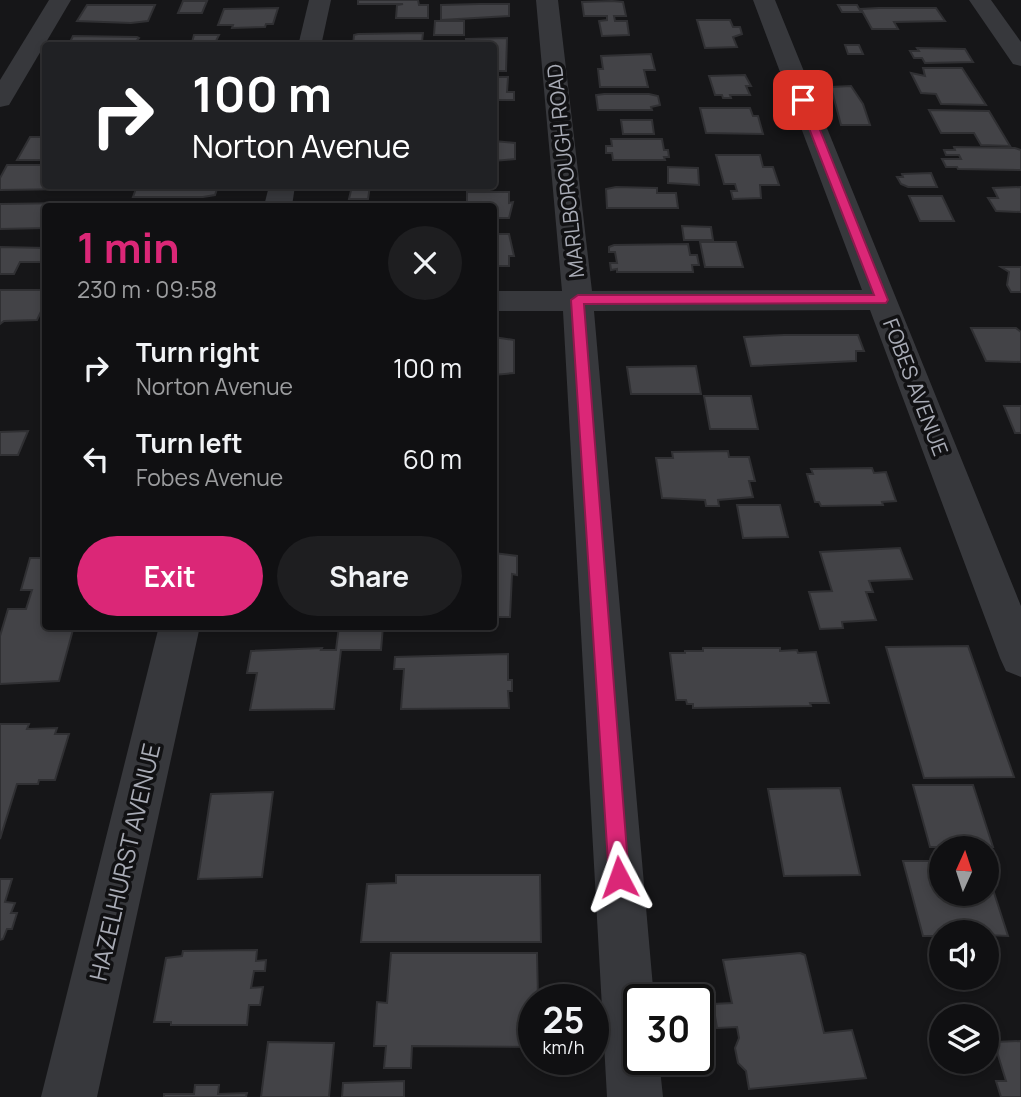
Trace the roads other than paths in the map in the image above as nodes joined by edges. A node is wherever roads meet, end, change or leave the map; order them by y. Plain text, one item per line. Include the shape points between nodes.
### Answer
1 (60, 0) edge
2 (320, 0) edge
3 (547, 0) edge
4 (764, 0) edge
5 (980, 0) edge
6 (310, 42) edge
7 (1021, 59) edge
8 (11, 64) edge
9 (0, 100) edge
10 (578, 300) junction
11 (882, 300) junction
12 (497, 301) edge
13 (179, 630) edge
14 (1021, 658) edge
15 (69, 1097) edge
16 (635, 1097) edge

1 - 8 street
2 - 6 street
3 - 10 street, MARLBOROUGH ROAD
4 - 11 street, FOBES AVENUE
5 - 7 street
8 - 9 street
10 - 11 street
10 - 12 street
10 - 16 street, MARLBOROUGH ROAD
11 - 14 street, FOBES AVENUE
13 - 15 street, HAZELHURST AVENUE

